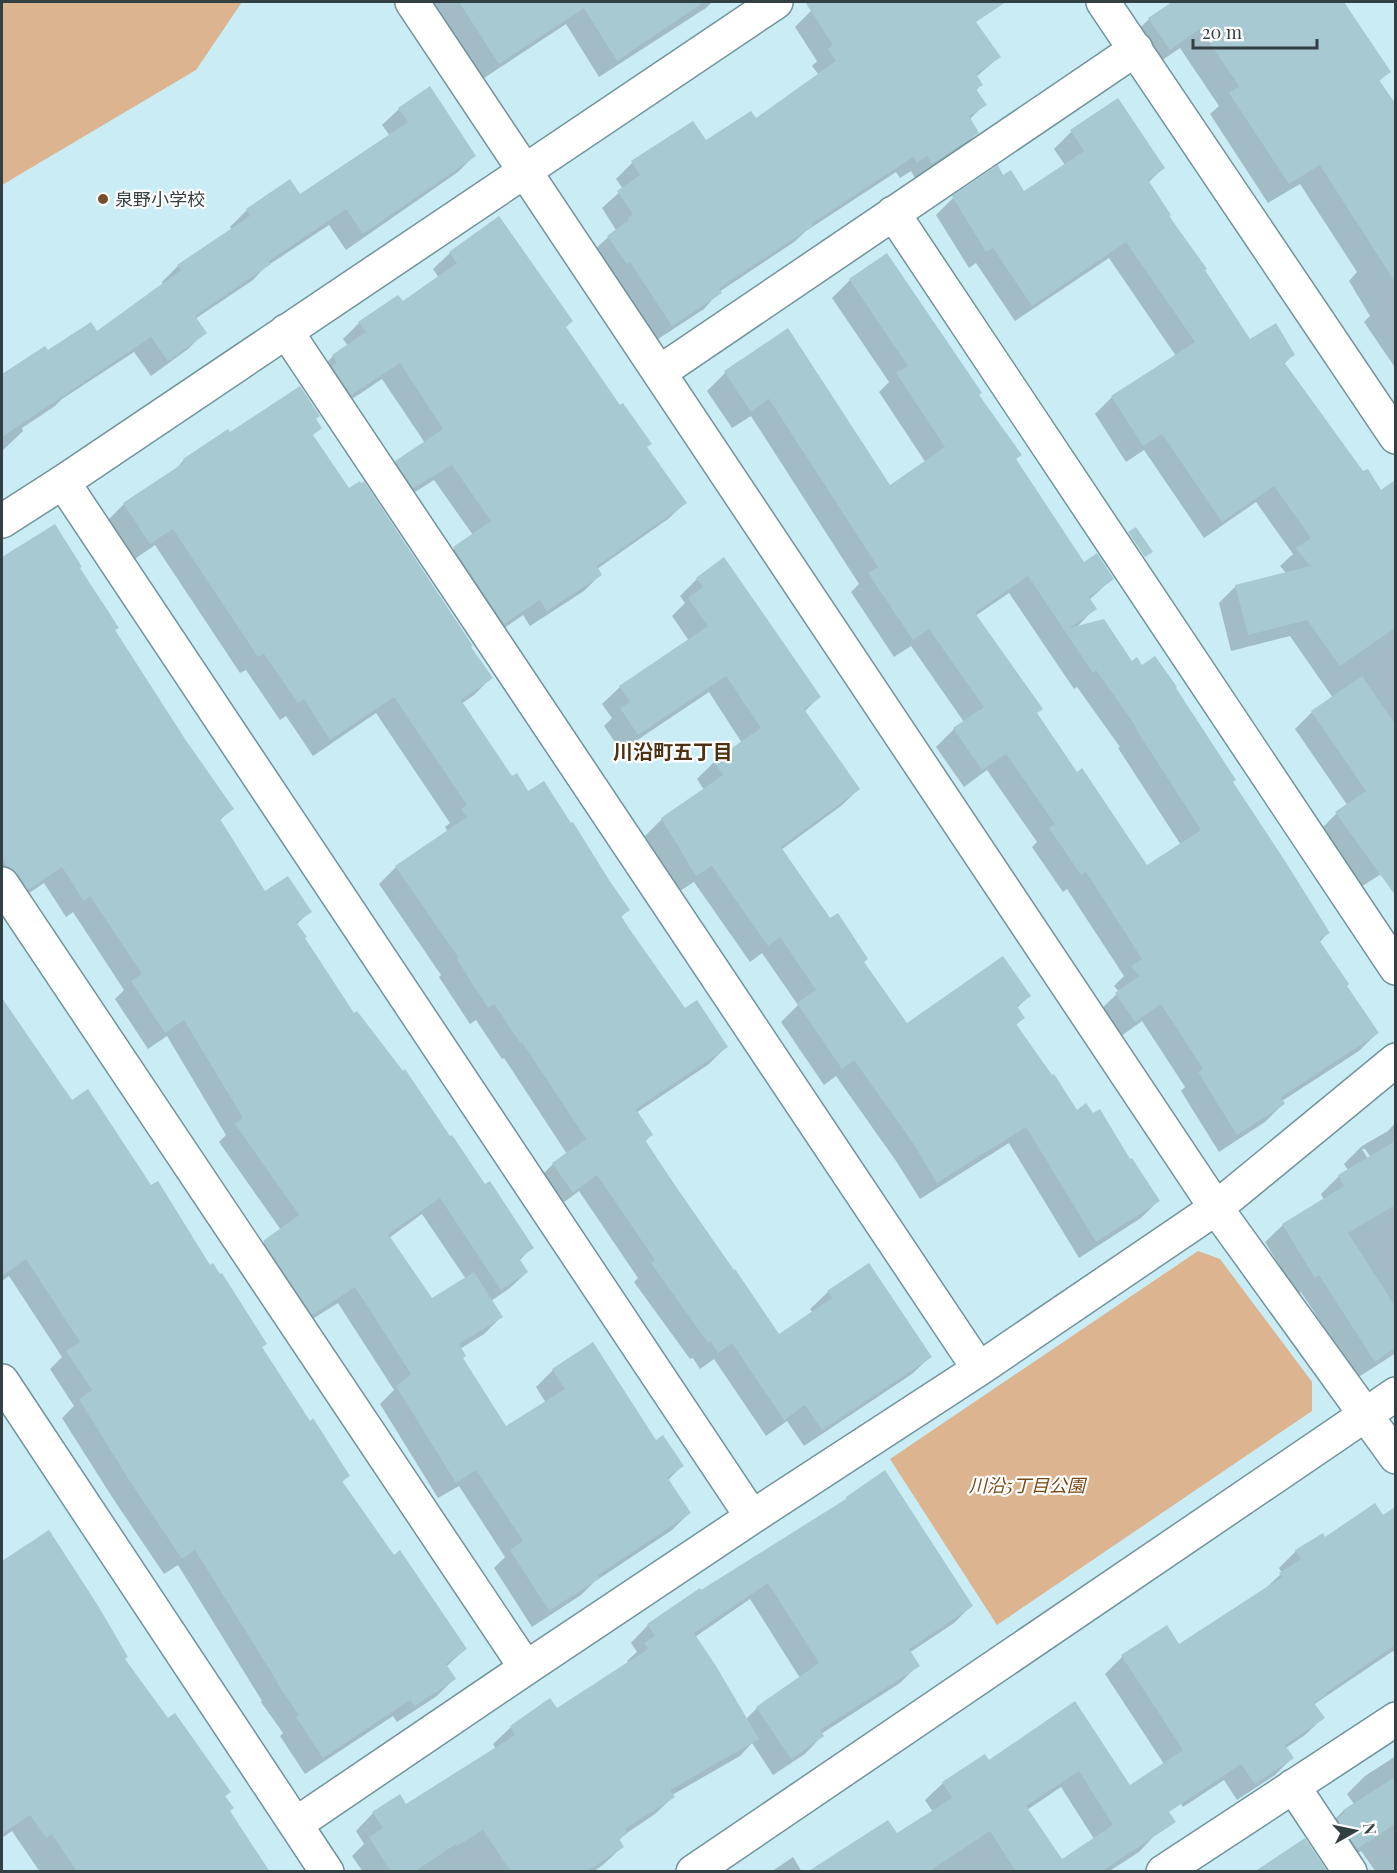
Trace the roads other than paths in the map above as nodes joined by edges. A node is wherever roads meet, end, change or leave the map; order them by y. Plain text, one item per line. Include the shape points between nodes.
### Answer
1 (412, 2) edge
2 (776, 2) edge
3 (1103, 2) edge
4 (1136, 49) junction
5 (524, 170) junction
6 (893, 213) junction
7 (286, 331) junction
8 (660, 372) junction
9 (1395, 437) edge
10 (63, 482) junction
11 (2, 521) edge
12 (2, 884) edge
13 (1395, 968) edge
14 (1395, 1060) edge
15 (1216, 1208) junction
16 (979, 1369) junction
17 (2, 1381) edge
18 (1395, 1394) edge
19 (1365, 1414) junction
20 (1395, 1457) edge
21 (752, 1517) junction
22 (526, 1668) junction
23 (1395, 1719) edge
24 (1293, 1786) junction
25 (296, 1824) junction
26 (327, 1872) edge
27 (693, 1872) edge
28 (1163, 1872) edge
29 (1350, 1872) edge

1 - 5 street
2 - 5 street
3 - 4 street
4 - 6 street
4 - 9 street
5 - 7 street
5 - 8 street
6 - 8 street
6 - 13 street
7 - 10 street
7 - 16 street
8 - 15 street
10 - 11 street
10 - 21 street
12 - 22 street
14 - 15 street
15 - 16 street
15 - 19 street
16 - 21 street
17 - 25 street
18 - 19 street
19 - 20 street
19 - 27 street
21 - 22 street
22 - 25 street
23 - 24 street
24 - 28 street
24 - 29 street
25 - 26 street

